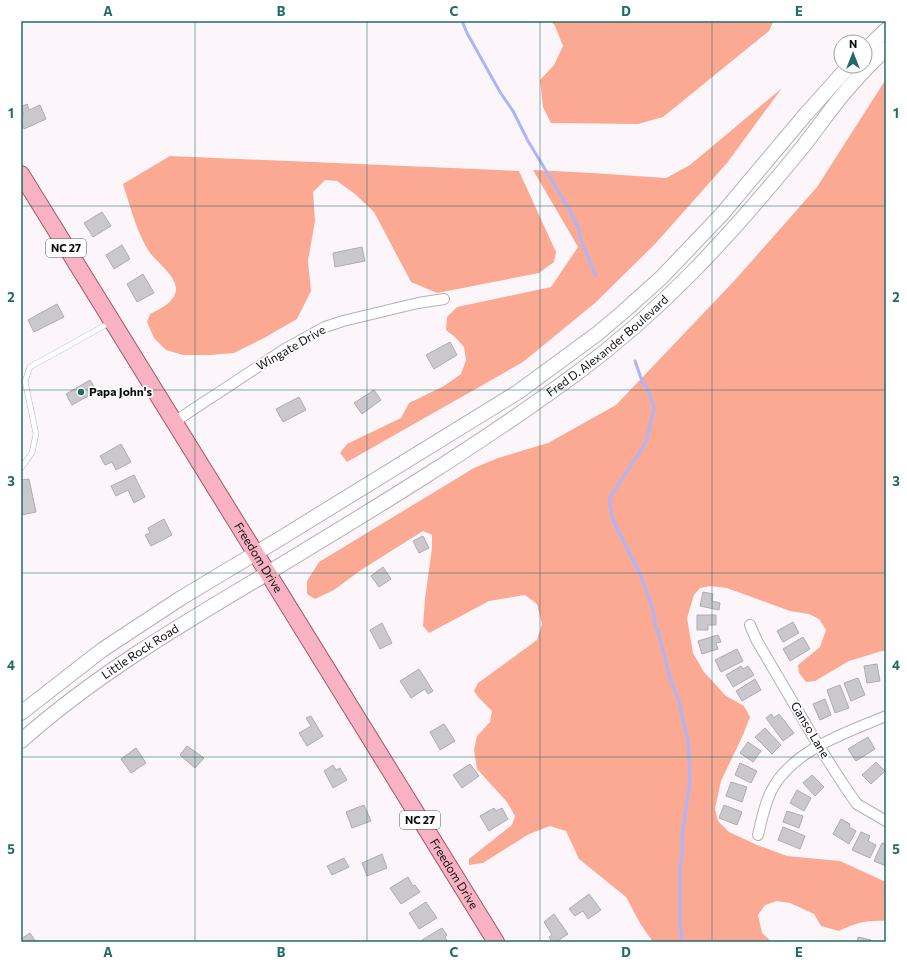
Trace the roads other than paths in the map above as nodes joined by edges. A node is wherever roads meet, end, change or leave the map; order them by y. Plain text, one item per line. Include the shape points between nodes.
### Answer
1 (886, 30) edge
2 (873, 42) edge
3 (886, 49) edge
4 (842, 74) edge
5 (21, 174) edge
6 (444, 299) dead end
7 (111, 321) junction
8 (174, 422) junction
9 (21, 468) edge
10 (255, 553) junction
11 (267, 573) junction
12 (750, 625) dead end
13 (21, 713) edge
14 (886, 716) edge
15 (21, 741) edge
16 (818, 745) junction
17 (886, 821) edge
18 (758, 835) dead end
19 (496, 942) edge

1 - 2 main road
3 - 11 main road, Fred D. Alexander Boulevard via 841,97 799,153 710,255 675,291 612,347 456,456
4 - 10 main road, Fred D. Alexander Boulevard via 722,214 662,277 597,334 518,392
5 - 7 main road, Freedom Drive / NC 27
6 - 8 street, Wingate Drive via 326,327 285,349
7 - 8 main road, Freedom Drive / NC 27
7 - 9 lane via 30,368 25,381 36,434 32,453
8 - 10 main road, Freedom Drive / NC 27
10 - 11 main road, Freedom Drive / NC 27
10 - 13 main road, Little Rock Road via 102,650
11 - 15 main road, Little Rock Road via 112,670 72,698
11 - 19 main road, Freedom Drive / NC 27
12 - 16 street, Ganso Lane
14 - 16 street
16 - 17 street, Ganso Lane via 858,804
16 - 18 street via 783,774 774,786 764,808

